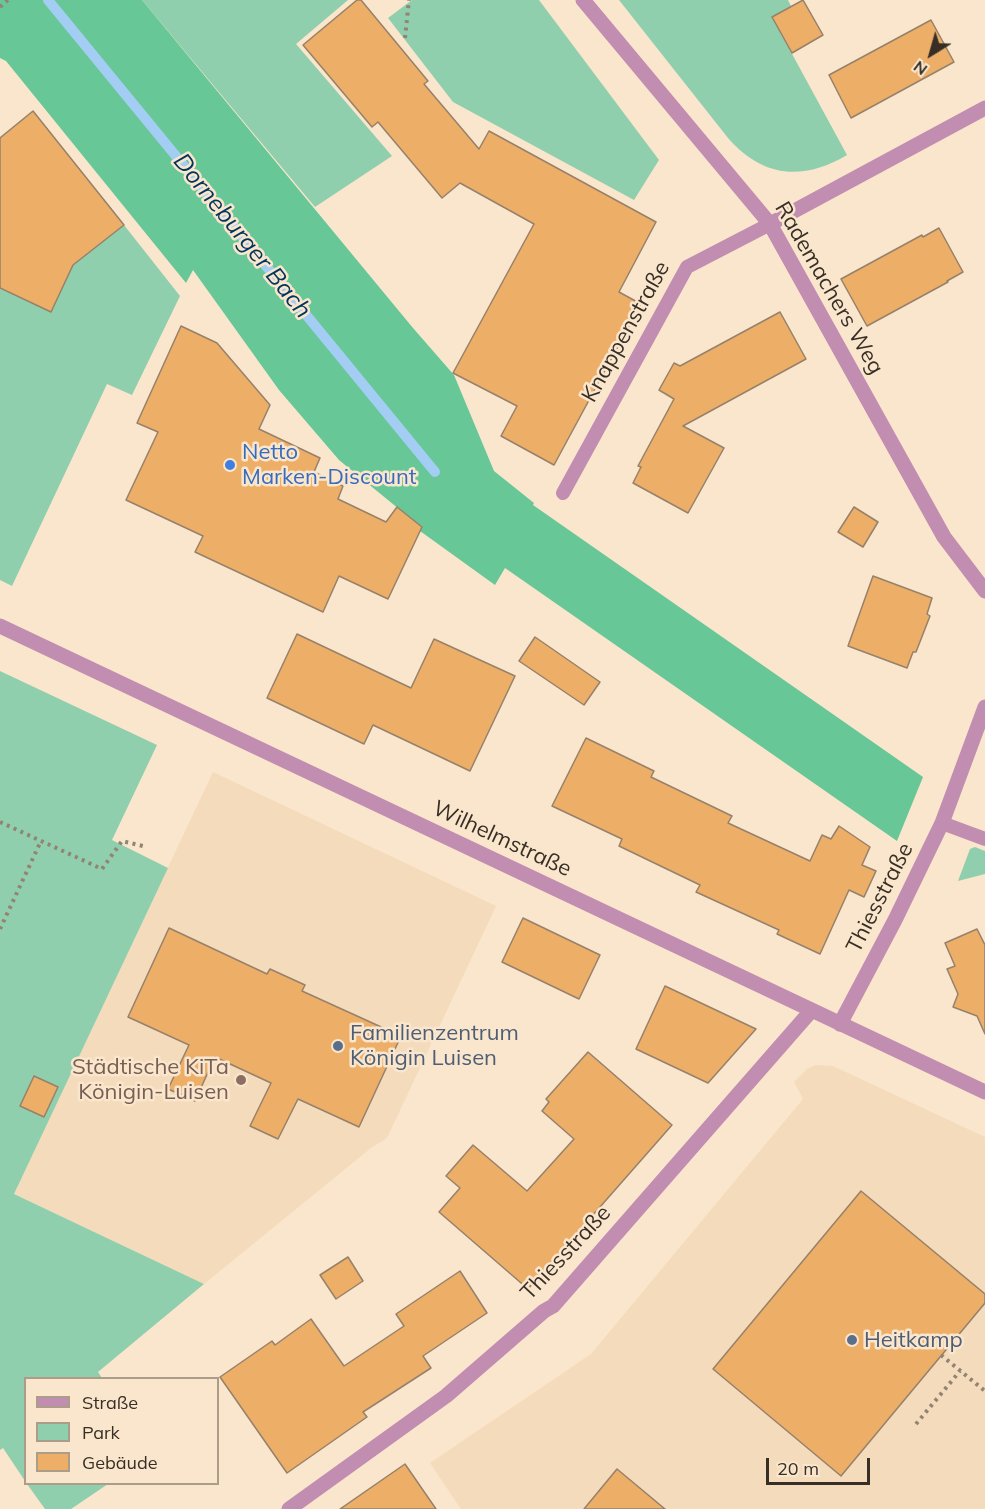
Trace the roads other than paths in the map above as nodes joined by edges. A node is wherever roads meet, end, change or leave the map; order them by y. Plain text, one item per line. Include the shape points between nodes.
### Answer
1 (583, 0) edge
2 (985, 108) edge
3 (771, 224) junction
4 (562, 493) dead end
5 (985, 591) edge
6 (0, 626) edge
7 (985, 707) edge
8 (942, 823) junction
9 (985, 839) edge
10 (812, 1011) junction
11 (840, 1024) junction
12 (985, 1092) edge
13 (290, 1509) edge

1 - 3 street, Rademachers Weg
2 - 3 street, Knappenstraße
3 - 4 lane, Knappenstraße via 687,267
3 - 5 street, Rademachers Weg via 944,537
6 - 10 street, Wilhelmstraße
7 - 8 street, Thiesstraße
8 - 9 lane
8 - 11 street, Thiesstraße
10 - 11 street, Wilhelmstraße
10 - 13 street, Thiesstraße via 553,1306 446,1396
11 - 12 street, Wilhelmstraße

